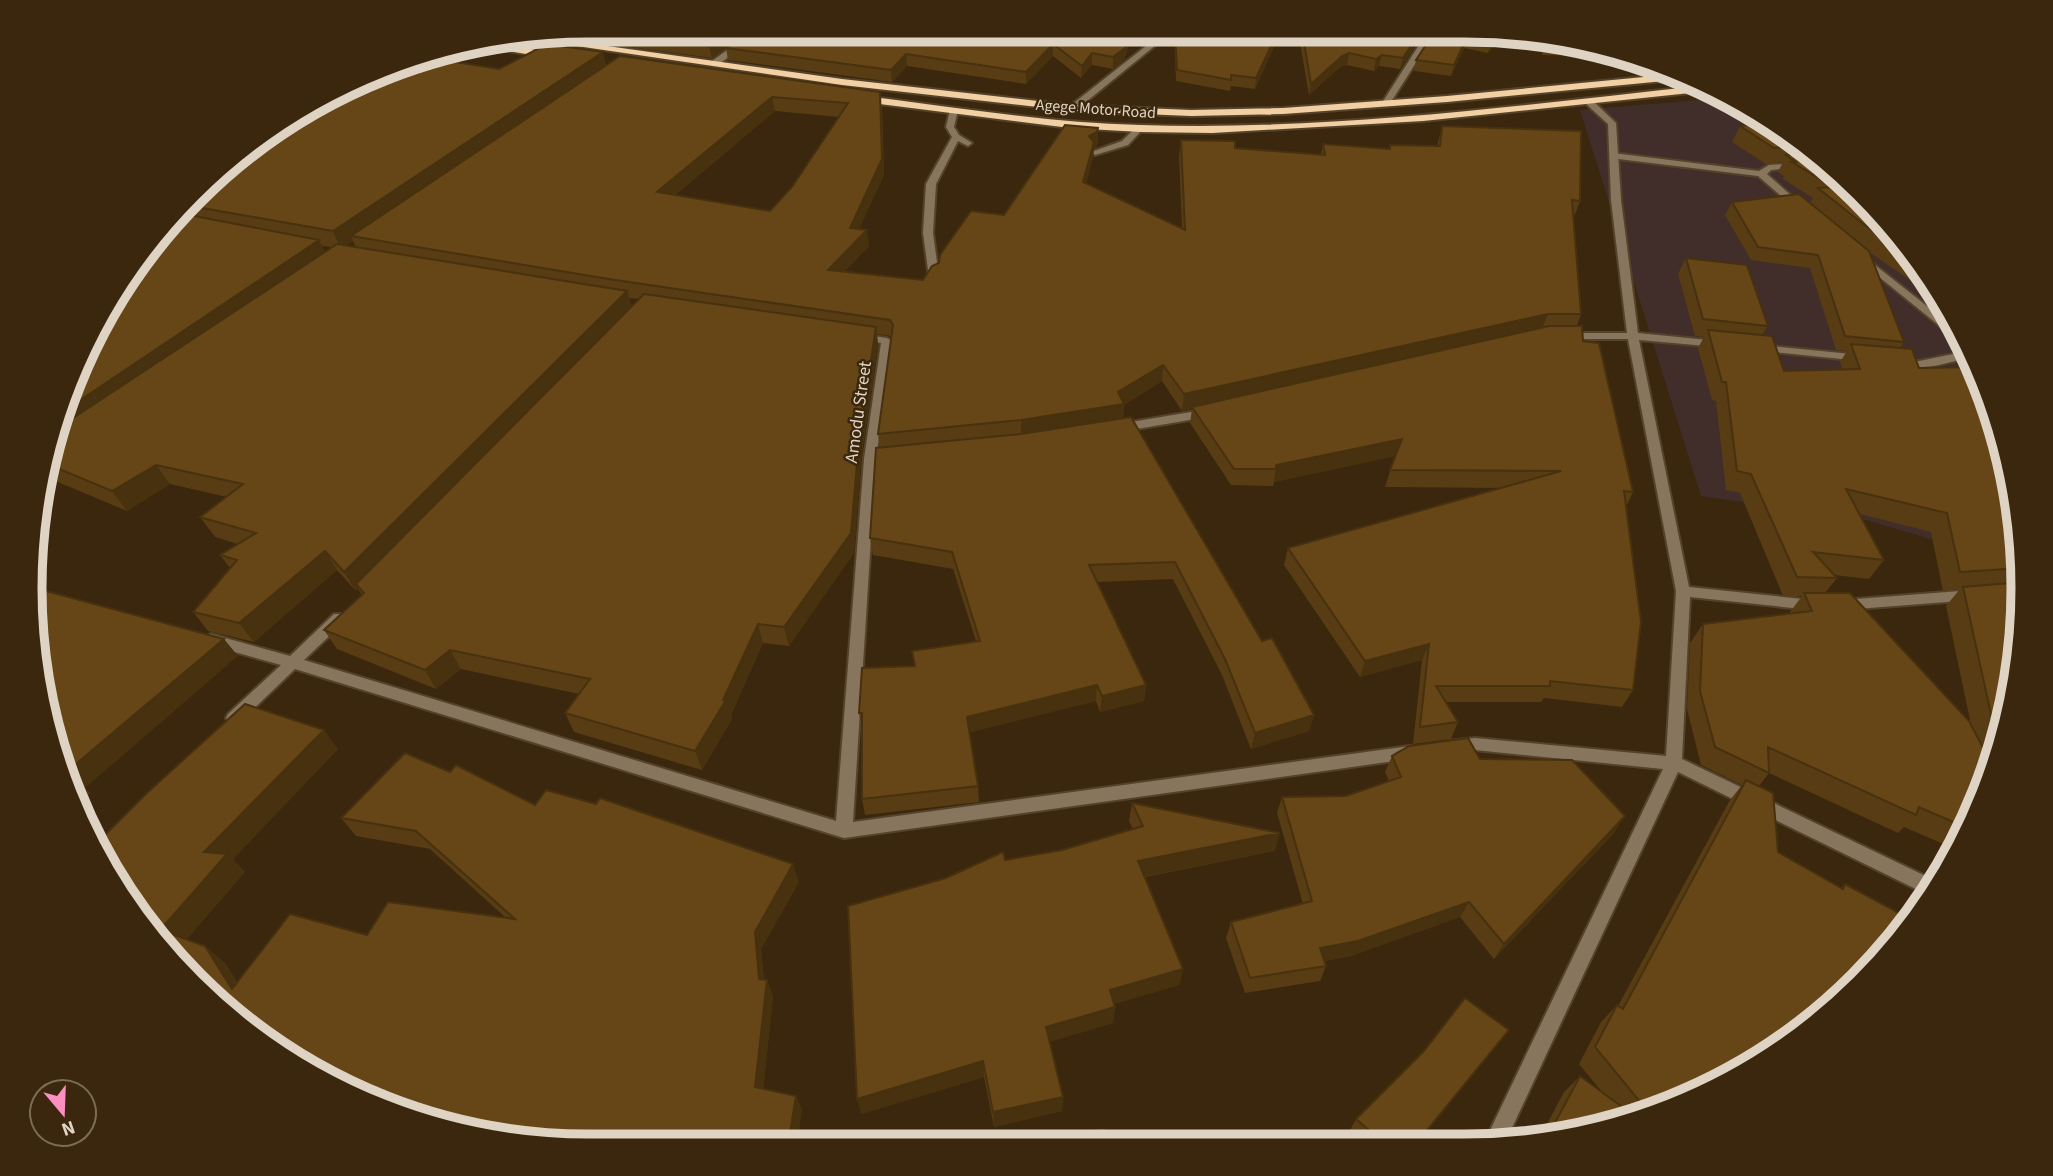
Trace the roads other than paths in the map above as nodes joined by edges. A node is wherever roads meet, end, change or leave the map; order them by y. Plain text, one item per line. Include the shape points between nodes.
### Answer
1 (744, 42) edge
2 (1153, 42) edge
3 (1425, 42) edge
4 (562, 43) edge
5 (506, 48) edge
6 (569, 57) edge
7 (715, 63) junction
8 (664, 70) edge
9 (730, 79) edge
10 (1661, 79) edge
11 (1689, 91) edge
12 (844, 96) edge
13 (1588, 102) junction
14 (1386, 103) junction
15 (1073, 108) junction
16 (954, 110) junction
17 (1139, 129) junction
18 (956, 137) junction
19 (968, 143) dead end
20 (1095, 152) edge
21 (1613, 156) junction
22 (1809, 164) edge
23 (1761, 174) junction
24 (1812, 217) edge
25 (1855, 252) edge
26 (934, 277) edge
27 (1942, 323) edge
28 (847, 335) edge
29 (1555, 336) edge
30 (1633, 336) junction
31 (1729, 345) edge
32 (1742, 346) edge
33 (1959, 356) edge
34 (1878, 360) edge
35 (1892, 361) edge
36 (1228, 408) edge
37 (1111, 429) edge
38 (1683, 591) junction
39 (1982, 594) edge
40 (349, 609) edge
41 (200, 638) edge
42 (292, 662) junction
43 (222, 730) edge
44 (1674, 762) junction
45 (844, 831) junction
46 (1924, 884) edge
47 (1499, 1133) edge

1 - 7 street
2 - 15 street
3 - 14 street
4 - 7 highway, Agege Motor Road
5 - 6 highway
7 - 15 highway, Agege Motor Road
8 - 9 highway
10 - 14 highway, Agege Motor Road
11 - 13 highway, Agege Motor Road
12 - 16 highway, Agege Motor Road
13 - 17 highway, Agege Motor Road via 1384,121
13 - 21 street via 1612,123
14 - 15 highway, Agege Motor Road via 1191,113
16 - 17 highway, Agege Motor Road
16 - 18 street via 950,127
17 - 20 street via 1125,143
18 - 19 street
18 - 26 street via 932,184 928,233
21 - 23 street
21 - 30 street
22 - 23 street via 1769,168
23 - 24 street
25 - 27 street
28 - 45 street, Amodu Street via 887,341
29 - 30 street
30 - 31 street
30 - 38 street
32 - 34 street
33 - 35 street via 1919,364
36 - 37 street
38 - 39 street via 1796,605
38 - 44 street
40 - 42 street
41 - 42 street
42 - 43 street
42 - 45 street
44 - 45 street via 1475,744
44 - 46 street
44 - 47 street

